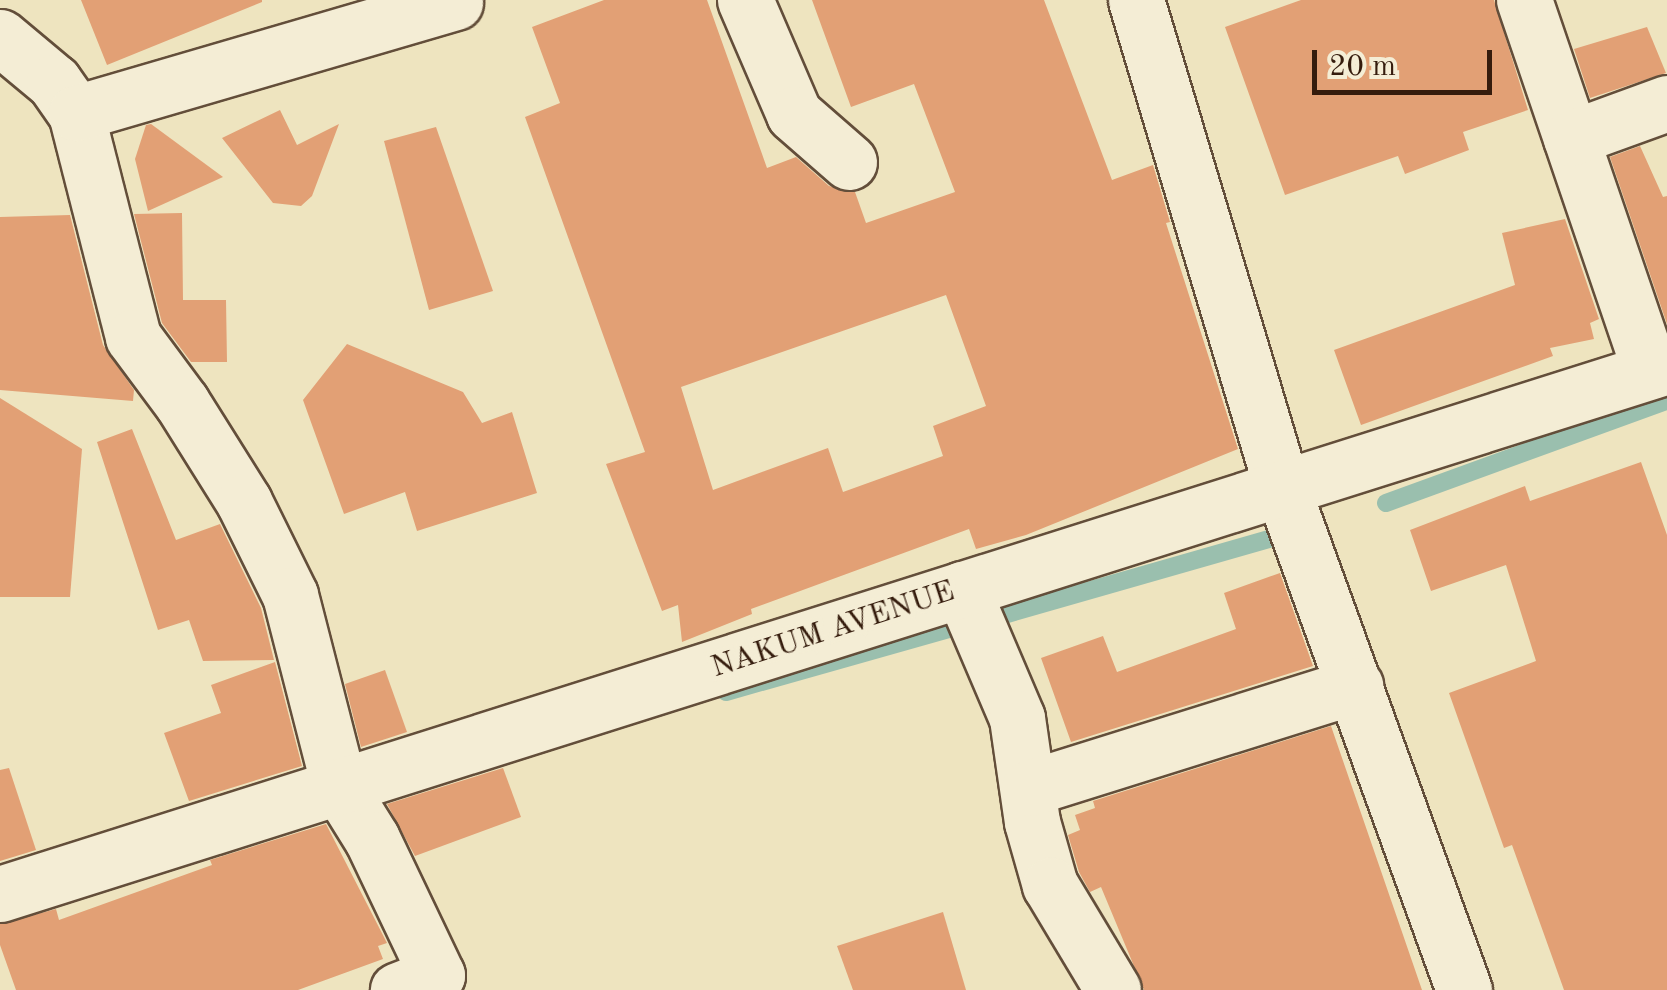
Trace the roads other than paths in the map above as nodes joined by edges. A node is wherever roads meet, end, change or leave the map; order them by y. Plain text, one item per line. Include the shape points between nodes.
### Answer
1 (746, 0) edge
2 (1136, 0) edge
3 (1524, 0) edge
4 (456, 2) edge
5 (0, 37) edge
6 (1667, 103) edge
7 (76, 114) junction
8 (1571, 138) junction
9 (849, 162) dead end
10 (1658, 368) edge
11 (1282, 488) junction
12 (962, 589) junction
13 (1355, 686) junction
14 (339, 786) junction
15 (1029, 788) junction
16 (0, 894) edge
17 (426, 985) edge
18 (1113, 990) edge
19 (1464, 990) edge

1 - 9 street via 794,114
2 - 11 street
3 - 8 street
4 - 7 street
5 - 7 street via 54,82
6 - 8 street
7 - 14 street via 133,337 244,502 290,594
8 - 10 street
10 - 11 street, NAKUM AVENUE
11 - 12 street, NAKUM AVENUE
11 - 13 street
12 - 14 street, NAKUM AVENUE
12 - 15 street via 1017,718
13 - 15 street
13 - 19 street
14 - 16 street, NAKUM AVENUE
14 - 17 street via 379,852
15 - 18 street via 1050,884

